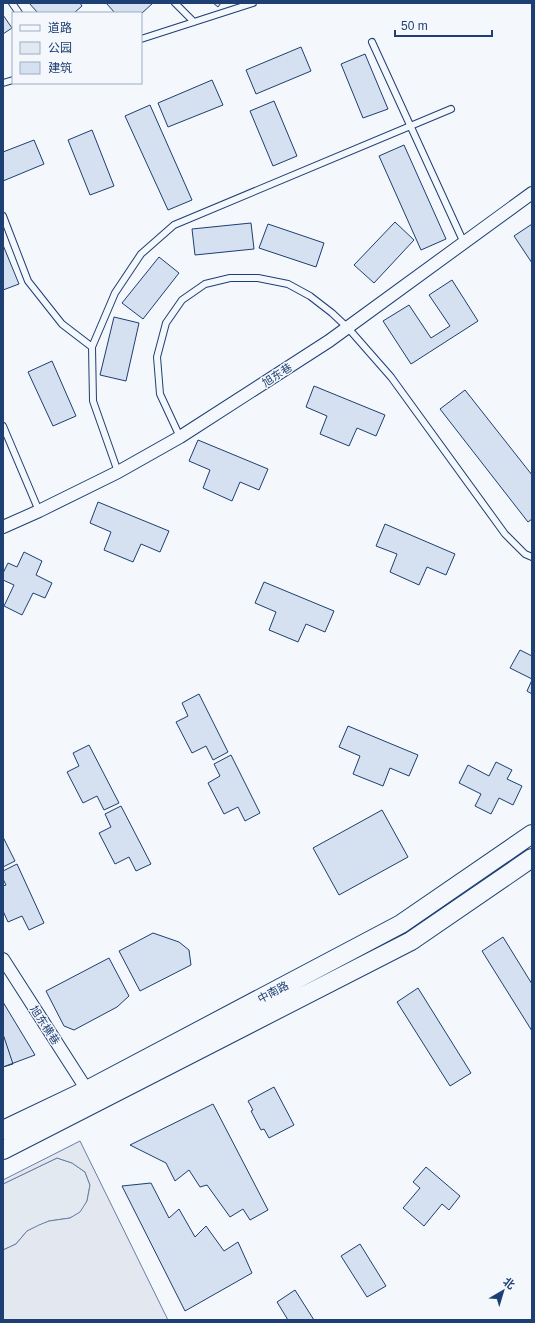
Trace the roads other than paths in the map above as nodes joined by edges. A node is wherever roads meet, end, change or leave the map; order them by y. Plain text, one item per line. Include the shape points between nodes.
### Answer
1 (12, 3) edge
2 (175, 3) edge
3 (253, 3) edge
4 (18, 12) edge
5 (194, 22) junction
6 (142, 39) edge
7 (372, 42) dead end
8 (451, 109) dead end
9 (411, 127) junction
10 (532, 193) edge
11 (3, 216) edge
12 (464, 243) junction
13 (348, 328) junction
14 (92, 347) junction
15 (3, 426) edge
16 (180, 437) junction
17 (118, 472) junction
18 (39, 512) junction
19 (3, 527) edge
20 (532, 557) edge
21 (532, 834) edge
22 (532, 858) edge
23 (3, 959) edge
24 (87, 1090) junction
25 (3, 1130) edge
26 (3, 1150) edge

1 - 4 lane
2 - 5 lane
3 - 5 lane
5 - 6 lane
7 - 9 lane
8 - 9 lane
9 - 12 lane
9 - 14 lane via 174,225 141,254 128,273 115,293
10 - 12 street, 旭东巷
11 - 14 lane via 28,281 62,324
12 - 13 street, 旭东巷
13 - 16 street, 旭东巷
13 - 16 lane via 310,296 288,284 258,278 230,278 205,284 182,300 166,323 157,357 160,394
13 - 20 lane via 391,377 504,534 525,554
14 - 17 lane via 93,401
15 - 18 lane
16 - 17 street, 旭东巷
17 - 18 street, 旭东巷
18 - 19 street, 旭东巷
21 - 24 main road, 中南路 via 401,924
22 - 26 main road, 中南路 via 411,941
23 - 24 street, 旭东横巷
24 - 25 main road, 中南路

